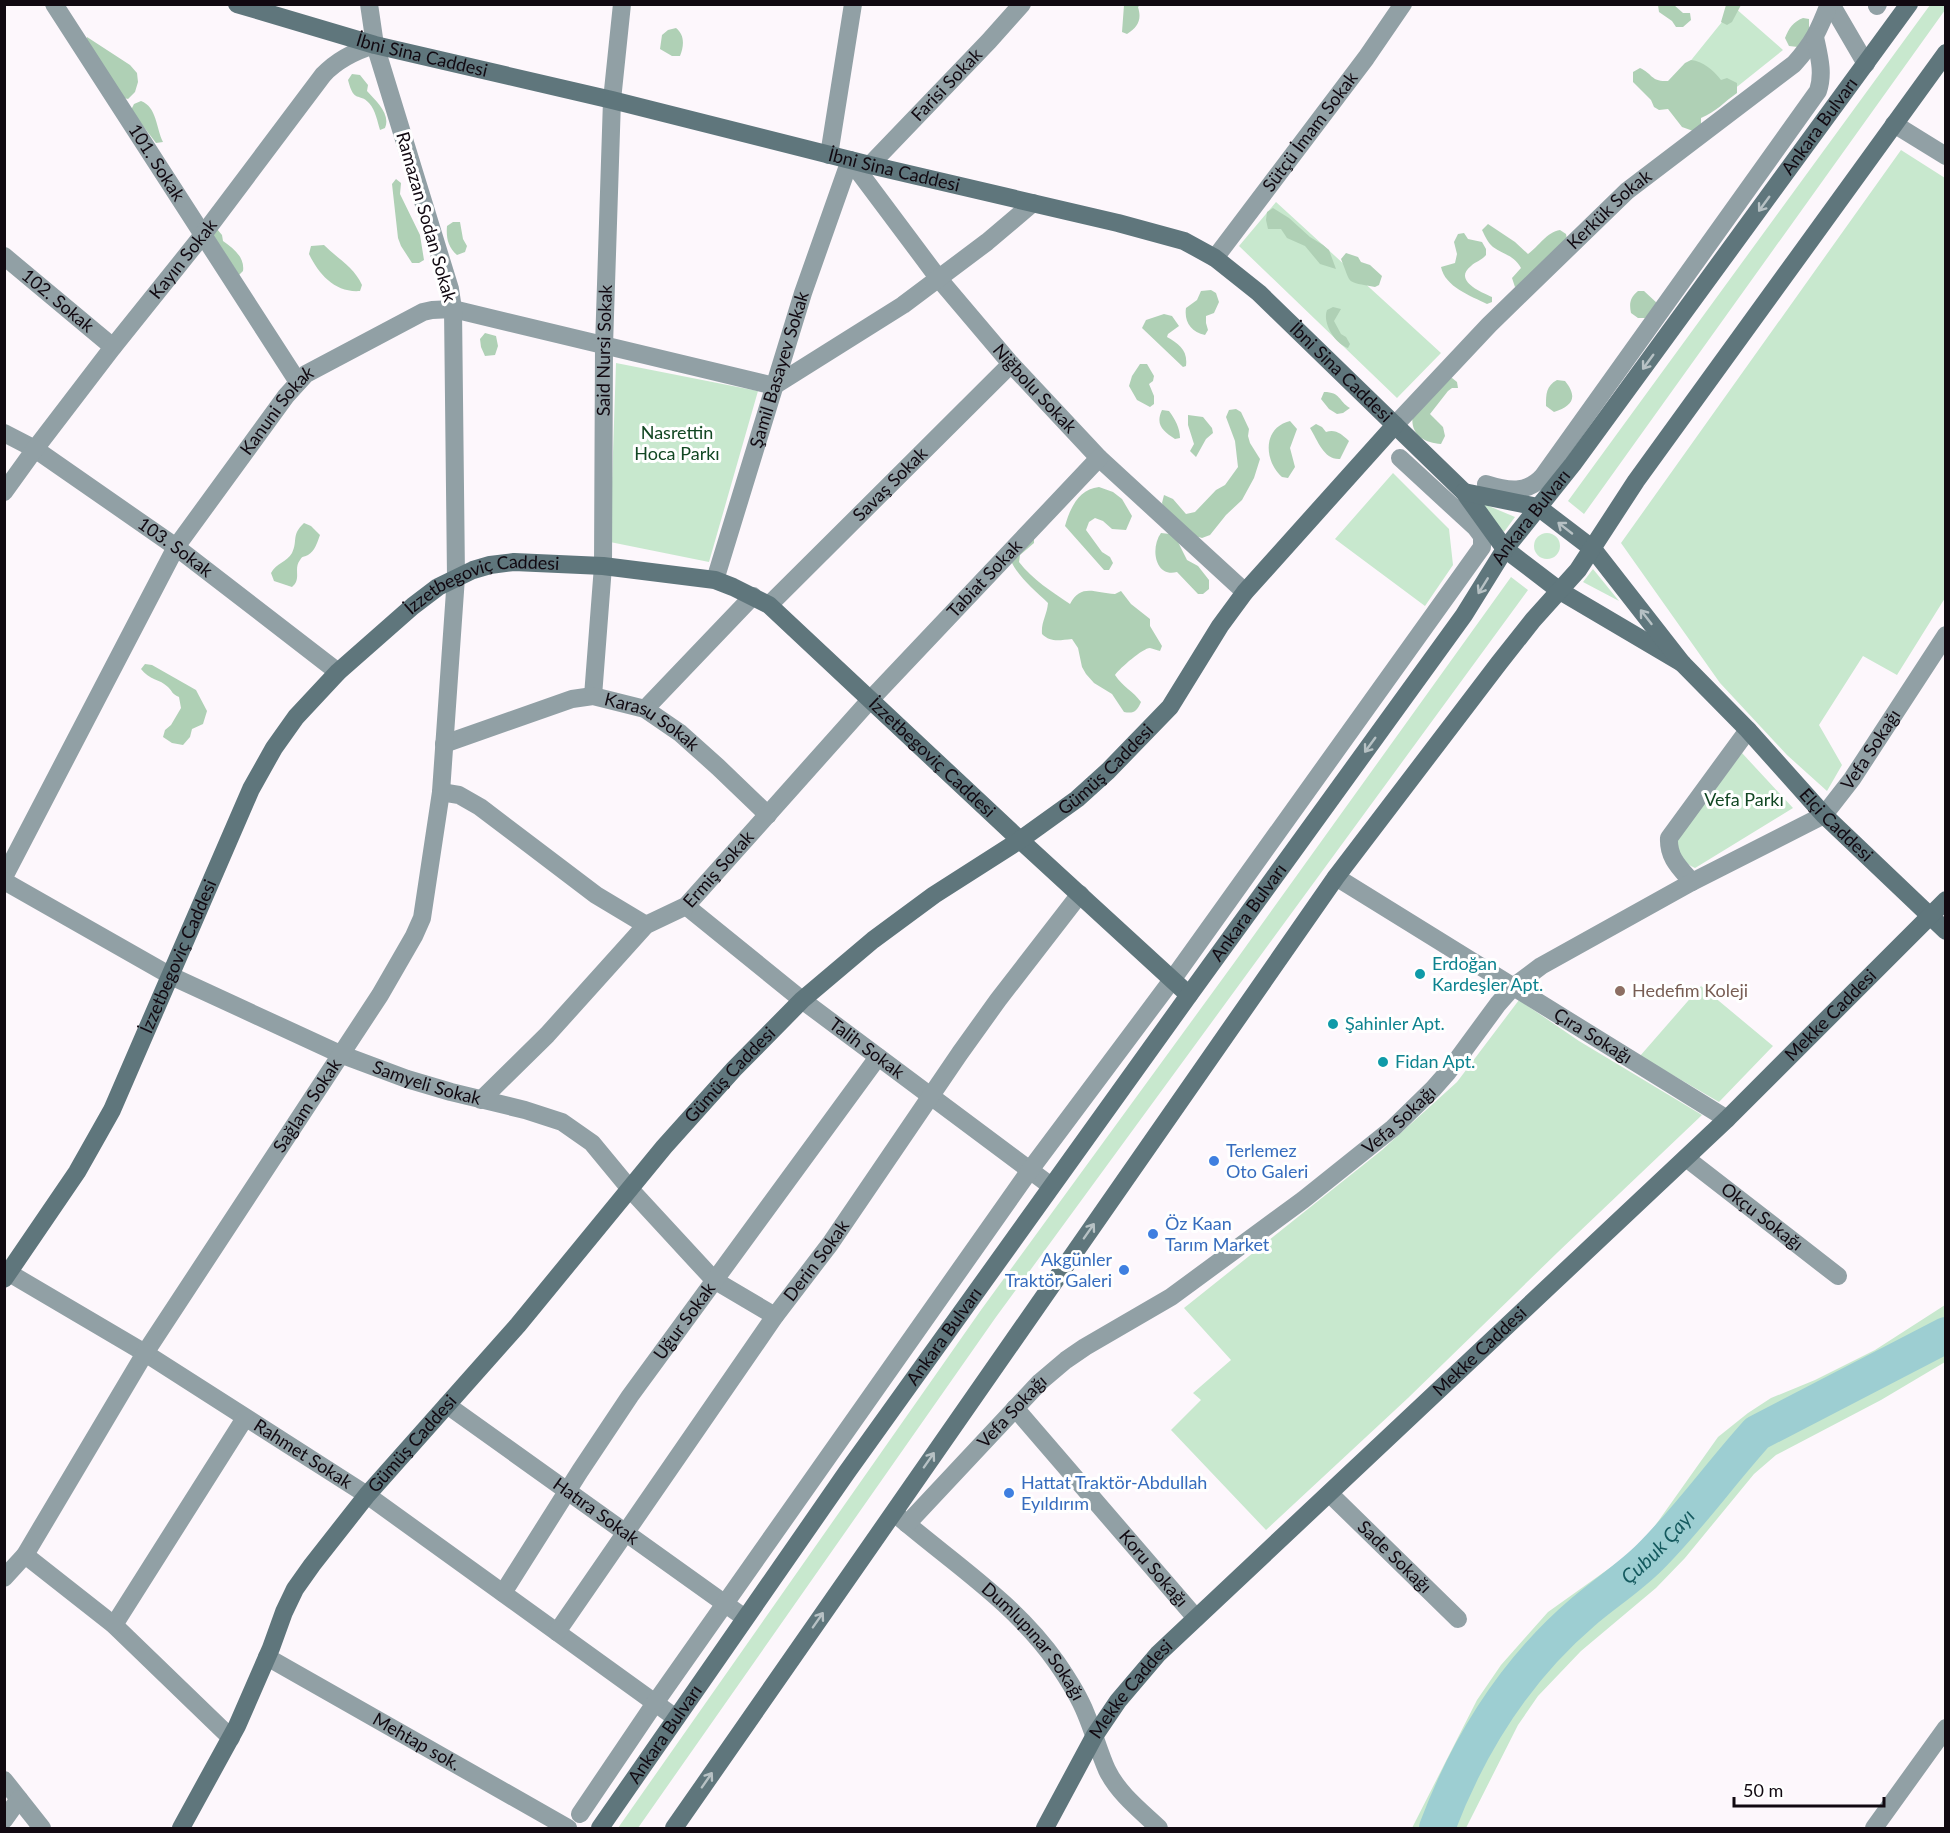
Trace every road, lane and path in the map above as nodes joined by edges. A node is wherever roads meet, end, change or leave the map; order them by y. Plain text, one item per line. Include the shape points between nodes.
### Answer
1 (54, 4) edge
2 (237, 4) edge
3 (369, 4) edge
4 (622, 4) edge
5 (853, 4) edge
6 (1022, 4) edge
7 (1403, 4) edge
8 (1830, 4) edge
9 (1910, 4) edge
10 (1815, 37) junction
11 (375, 45) junction
12 (1946, 53) edge
13 (1866, 64) junction
14 (612, 100) junction
15 (1894, 124) junction
16 (829, 155) junction
17 (1946, 156) edge
18 (850, 160) junction
19 (870, 165) junction
20 (1033, 203) junction
21 (202, 236) junction
22 (4, 255) edge
23 (1215, 258) junction
24 (939, 279) junction
25 (453, 309) junction
26 (604, 346) junction
27 (113, 347) junction
28 (1011, 364) junction
29 (298, 382) junction
30 (774, 386) junction
31 (1395, 425) junction
32 (4, 433) edge
33 (35, 449) junction
34 (1099, 458) junction
35 (1400, 458) dead end
36 (1486, 484) dead end
37 (4, 492) edge
38 (1464, 492) junction
39 (1538, 507) junction
40 (176, 547) junction
41 (1505, 549) junction
42 (1593, 549) junction
43 (603, 567) junction
44 (456, 577) junction
45 (715, 580) junction
46 (1560, 591) junction
47 (1245, 592) junction
48 (753, 596) junction
49 (769, 605) junction
50 (1946, 636) edge
51 (1682, 663) junction
52 (338, 672) junction
53 (592, 696) junction
54 (870, 700) junction
55 (645, 709) junction
56 (1748, 730) junction
57 (444, 744) junction
58 (441, 792) junction
59 (768, 815) junction
60 (1824, 815) junction
61 (1020, 840) junction
62 (1336, 877) junction
63 (4, 879) edge
64 (1692, 882) junction
65 (1080, 894) junction
66 (1946, 900) edge
67 (686, 906) junction
68 (1930, 915) junction
69 (646, 925) junction
70 (1946, 931) edge
71 (171, 976) junction
72 (1172, 980) junction
73 (1513, 987) junction
74 (1189, 995) junction
75 (802, 1000) junction
76 (340, 1054) junction
77 (878, 1057) junction
78 (931, 1096) junction
79 (481, 1100) junction
80 (1727, 1119) junction
81 (1686, 1158) junction
82 (1030, 1170) junction
83 (1051, 1186) junction
84 (630, 1189) junction
85 (6, 1274) edge
86 (1838, 1276) dead end
87 (714, 1280) junction
88 (775, 1316) junction
89 (145, 1353) junction
90 (447, 1405) junction
91 (1016, 1408) junction
92 (245, 1418) junction
93 (567, 1491) junction
94 (1330, 1494) junction
95 (367, 1495) junction
96 (900, 1518) junction
97 (625, 1533) junction
98 (25, 1555) junction
99 (4, 1578) edge
100 (503, 1593) junction
101 (725, 1604) junction
102 (745, 1618) junction
103 (1196, 1618) junction
104 (1458, 1619) dead end
105 (114, 1625) junction
106 (557, 1632) junction
107 (267, 1657) junction
108 (655, 1703) junction
109 (676, 1718) junction
110 (1946, 1728) edge
111 (1095, 1736) junction
112 (231, 1738) junction
113 (4, 1780) edge
114 (19, 1798) junction
115 (580, 1814) dead end
116 (4, 1821) edge
117 (42, 1828) edge
118 (181, 1828) edge
119 (568, 1828) edge
120 (600, 1828) edge
121 (674, 1828) edge
122 (1045, 1828) edge
123 (1159, 1828) edge
124 (1874, 1828) edge

1 - 21 street, 101. Sokak
2 - 11 street, İbni Sina Caddesi
3 - 11 street, Ramazan Sodan Sokak
4 - 14 street, Said Nursi Sokak
5 - 16 street
6 - 19 street, Farisi Sokak
7 - 23 street, Sütçü İmam Sokak
8 - 10 street, Kerkük Sokak
8 - 13 street
9 - 13 street, Ankara Bulvarı
10 - 31 street, Kerkük Sokak via 1794,64 1627,191 1489,325
10 - 36 street via 1822,68 1818,92 1543,476 1535,485 1513,490
11 - 14 street, İbni Sina Caddesi
11 - 21 street, Kayın Sokak via 348,55 323,75
11 - 25 street, Ramazan Sodan Sokak
12 - 15 street
13 -> 39 street, Ankara Bulvarı
14 - 16 street, İbni Sina Caddesi
14 - 26 street, Said Nursi Sokak
15 - 17 street
15 - 42 street via 1636,481
16 - 18 street, İbni Sina Caddesi
18 - 19 street, İbni Sina Caddesi
18 - 24 street, Niğbolu Sokak
18 - 30 street, Şamil Basayev Sokak
19 - 20 street, İbni Sina Caddesi
20 - 23 street, İbni Sina Caddesi via 1184,241
20 - 24 street
21 - 27 street, Kayın Sokak
21 - 29 street, 101. Sokak
22 - 27 street, 102. Sokak
23 - 31 street, İbni Sina Caddesi via 1259,293
24 - 28 street, Niğbolu Sokak
24 - 30 street
25 - 26 street, Kanuni Sokak
25 - 29 street, Kanuni Sokak via 423,312 306,374
25 - 44 street, Ramazan Sodan Sokak
26 - 30 street, Kanuni Sokak
26 - 43 street, Said Nursi Sokak
27 - 33 street, Kayın Sokak
28 - 34 street, Niğbolu Sokak
28 - 49 street, Savaş Sokak
29 - 40 street, Kanuni Sokak
30 - 45 street, Şamil Basayev Sokak
31 - 38 street, İbni Sina Caddesi
31 - 47 street, Gümüş Caddesi
32 - 33 street, 103. Sokak
33 - 37 street, Kayın Sokak
33 - 40 street, 103. Sokak
34 - 47 street, Niğbolu Sokak
34 - 54 street, Tabiat Sokak
35 - 72 street via 1476,528 1482,536 1482,547
38 - 39 street
38 - 41 street, İbni Sina Caddesi
39 - 41 street, Ankara Bulvarı
42 -> 39 street, Elçi Caddesi
40 - 52 street, 103. Sokak
40 - 63 street, Kanuni Sokak
41 - 46 street, İbni Sina Caddesi
41 -> 74 street, Ankara Bulvarı via 1464,615
42 - 46 street
51 -> 42 street, Elçi Caddesi
43 - 44 street, İzzetbegoviç Caddesi via 514,562 490,565
43 - 45 street, İzzetbegoviç Caddesi
43 - 53 street, Said Nursi Sokak
44 - 52 street, İzzetbegoviç Caddesi via 413,606
44 - 57 street, Sağlam Sokak
45 - 48 street, İzzetbegoviç Caddesi
46 - 51 street, Elçi Caddesi
46 - 62 street via 1499,663
47 - 61 street, Gümüş Caddesi via 1170,707 1149,731 1077,799
48 - 49 street, İzzetbegoviç Caddesi
48 - 55 street
49 - 54 street, İzzetbegoviç Caddesi
50 - 60 street, Vefa Sokağı
51 - 56 street, Elçi Caddesi
52 - 71 street, İzzetbegoviç Caddesi via 296,717 251,789
53 - 55 street, Karasu Sokak
53 - 57 street, Karasu Sokak via 572,699
54 - 59 street, Ermiş Sokak
54 - 61 street, İzzetbegoviç Caddesi
55 - 59 street, Karasu Sokak via 680,733
56 - 60 street, Elçi Caddesi
56 - 64 street via 1669,838 1672,859
57 - 58 street, Sağlam Sokak
58 - 69 street via 459,795 480,807 596,895
58 - 76 street, Sağlam Sokak via 422,918 380,995
59 - 67 street, Ermiş Sokak
60 - 64 street, Vefa Sokağı
60 - 68 street, Elçi Caddesi
61 - 65 street, İzzetbegoviç Caddesi
61 - 75 street, Gümüş Caddesi via 906,915
62 - 73 street, Çıra Sokağı
96 -> 62 street
63 - 71 street, Samyeli Sokak
64 - 73 street, Vefa Sokağı via 1541,966
65 - 72 street, İzzetbegoviç Caddesi
65 - 78 street, Derin Sokak via 998,1000
66 - 68 street, Mekke Caddesi
67 - 69 street, Ermiş Sokak
67 - 75 street, Talih Sokak
68 - 70 street, Elçi Caddesi
68 - 80 street, Mekke Caddesi
69 - 79 street, Ermiş Sokak via 547,1035
71 - 76 street, Samyeli Sokak
71 - 85 street, İzzetbegoviç Caddesi via 98,1137
72 - 74 street, İzzetbegoviç Caddesi
72 - 82 street
73 - 80 street, Çıra Sokağı
73 - 91 street, Vefa Sokağı via 1441,1081 1393,1128 1303,1200 1170,1297 1066,1360
74 - 83 street, Ankara Bulvarı
75 - 77 street, Talih Sokak
75 - 84 street, Gümüş Caddesi via 734,1070
76 - 79 street, Samyeli Sokak
76 - 89 street, Sağlam Sokak
77 - 78 street, Talih Sokak
77 - 87 street, Uğur Sokak
78 - 82 street, Talih Sokak
78 - 88 street, Derin Sokak via 830,1244
79 - 84 street, Samyeli Sokak via 525,1110 576,1130 592,1143
80 - 81 street, Mekke Caddesi
81 - 86 street, Okçu Sokağı
81 - 94 street, Mekke Caddesi
82 - 83 street, Talih Sokak
82 - 101 street
83 - 102 street, Ankara Bulvarı
84 - 87 street, Samyeli Sokak
84 - 90 street, Gümüş Caddesi
85 - 89 street, Rahmet Sokak
87 - 88 street, Samyeli Sokak
87 - 93 street, Uğur Sokak via 630,1395
88 - 97 street, Derin Sokak
89 - 92 street, Rahmet Sokak
89 - 98 street, Sağlam Sokak
90 - 93 street, Hatıra Sokak
90 - 95 street, Gümüş Caddesi
91 - 96 street, Vefa Sokağı
91 - 103 street, Koru Sokağı
92 - 95 street, Rahmet Sokak
92 - 105 street
93 - 97 street, Hatıra Sokak
93 - 100 street, Uğur Sokak
94 - 103 street, Mekke Caddesi
94 - 104 street, Sade Sokağı
95 - 100 street, Rahmet Sokak
95 - 107 street, Gümüş Caddesi via 295,1589
96 - 111 street, Dumlupınar Sokağı via 1020,1618 1067,1679
121 -> 96 street
97 - 101 street, Hatıra Sokak
97 - 106 street, Derin Sokak
98 - 99 street, Sağlam Sokak
98 - 105 street
100 - 106 street, Rahmet Sokak
101 - 102 street, Hatıra Sokak
101 - 108 street
102 - 109 street, Ankara Bulvarı
103 - 111 street, Mekke Caddesi via 1158,1654 1118,1701
105 - 112 street
106 - 108 street, Rahmet Sokak
107 - 112 street, Gümüş Caddesi
107 - 119 street, Mehtap sok.
108 - 109 street, Rahmet Sokak
108 - 115 street
109 - 120 street, Ankara Bulvarı
110 - 124 street
111 - 122 street, Mekke Caddesi
111 - 123 street, Dumlupınar Sokağı via 1108,1772
112 - 118 street, Gümüş Caddesi
113 - 114 street
114 - 116 street
114 - 117 street

